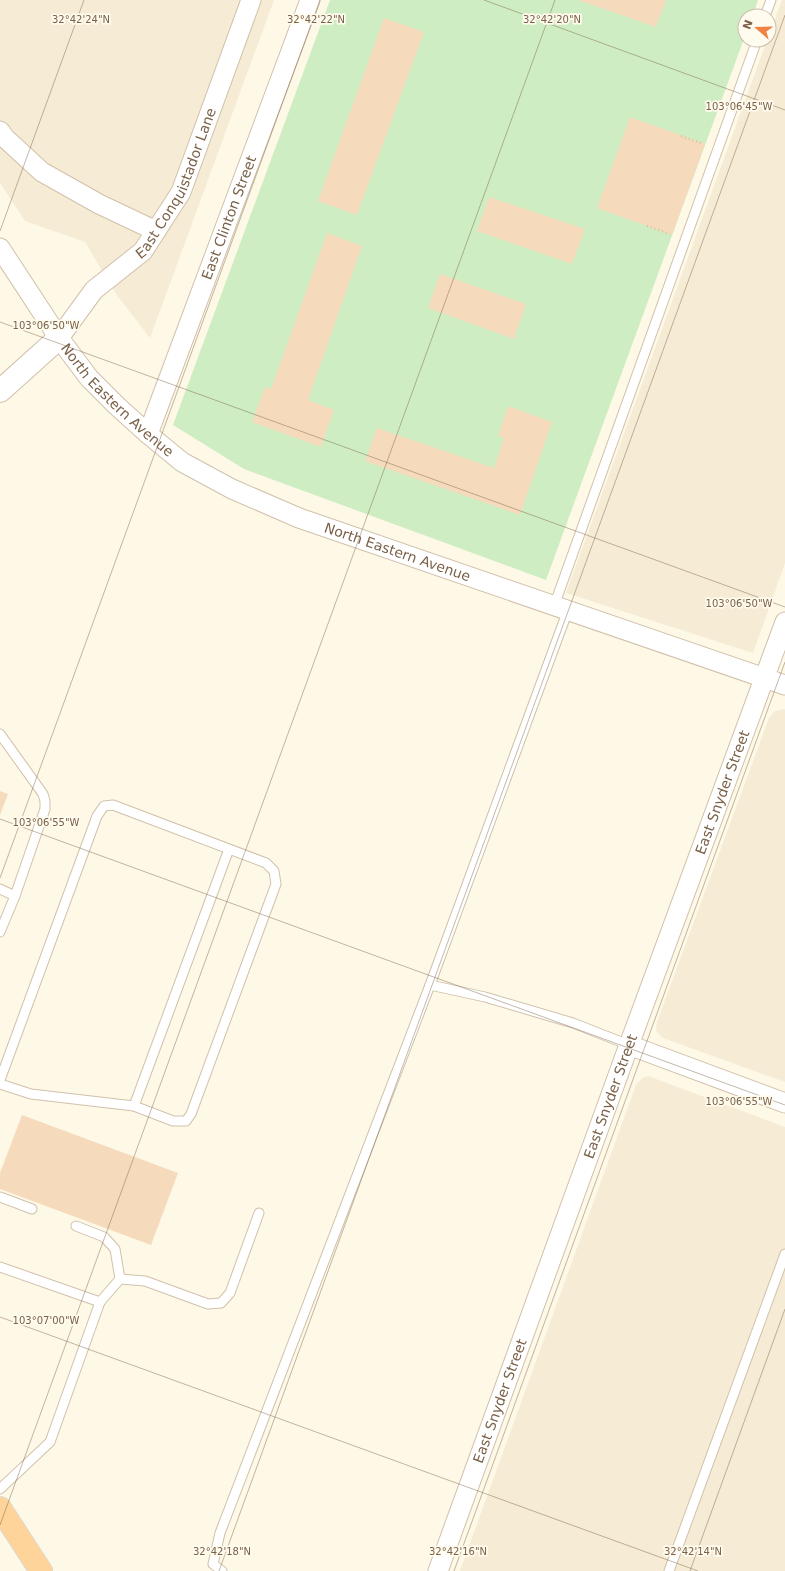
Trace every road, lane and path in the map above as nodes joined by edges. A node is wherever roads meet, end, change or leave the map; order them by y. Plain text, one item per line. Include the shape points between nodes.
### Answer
1 (251, 0) edge
2 (310, 0) edge
3 (754, 48) edge
4 (0, 131) edge
5 (156, 231) junction
6 (0, 248) edge
7 (59, 338) junction
8 (0, 391) edge
9 (148, 434) junction
10 (561, 608) junction
11 (785, 622) edge
12 (765, 677) junction
13 (785, 685) edge
14 (0, 734) edge
15 (229, 849) junction
16 (0, 889) edge
17 (15, 896) junction
18 (0, 932) edge
19 (430, 985) junction
20 (629, 1045) junction
21 (0, 1080) edge
22 (0, 1084) edge
23 (785, 1103) edge
24 (134, 1106) junction
25 (0, 1197) edge
26 (32, 1209) dead end
27 (260, 1213) dead end
28 (76, 1226) dead end
29 (785, 1254) edge
30 (0, 1266) edge
31 (120, 1278) junction
32 (100, 1302) junction
33 (0, 1489) edge
34 (0, 1508) edge
35 (212, 1568) edge
36 (41, 1571) edge
37 (222, 1571) edge
38 (438, 1571) edge
39 (669, 1571) edge

1 - 5 street, East Conquistador Lane via 181,192
2 - 9 street, East Clinton Street
3 - 10 lane
4 - 5 street via 42,172 99,204
5 - 7 street, East Conquistador Lane via 143,250 94,290
6 - 7 street, North Eastern Avenue
7 - 8 street
7 - 9 street, North Eastern Avenue via 89,378
9 - 10 street, North Eastern Avenue via 182,462 299,518
10 - 12 street, North Eastern Avenue
10 - 19 lane
11 - 12 street, East Snyder Street
12 - 13 street, North Eastern Avenue
12 - 20 street, East Snyder Street
14 - 17 lane via 43,794 45,801 45,809
15 - 21 lane via 113,805 104,806 97,816
15 - 24 lane
15 - 24 lane via 266,863 274,872 276,884 197,1099 186,1121 173,1121
16 - 17 lane
17 - 18 lane
19 - 20 lane via 537,1012
19 - 35 lane via 220,1533
20 - 23 street
20 - 38 street, East Snyder Street
22 - 24 lane via 31,1094
25 - 26 lane
27 - 31 lane via 230,1293 221,1303 208,1304 145,1281
28 - 31 lane via 104,1237 115,1249
29 - 39 lane
30 - 32 lane
31 - 32 lane
32 - 33 lane via 50,1442
34 - 36 highway
35 - 37 lane

